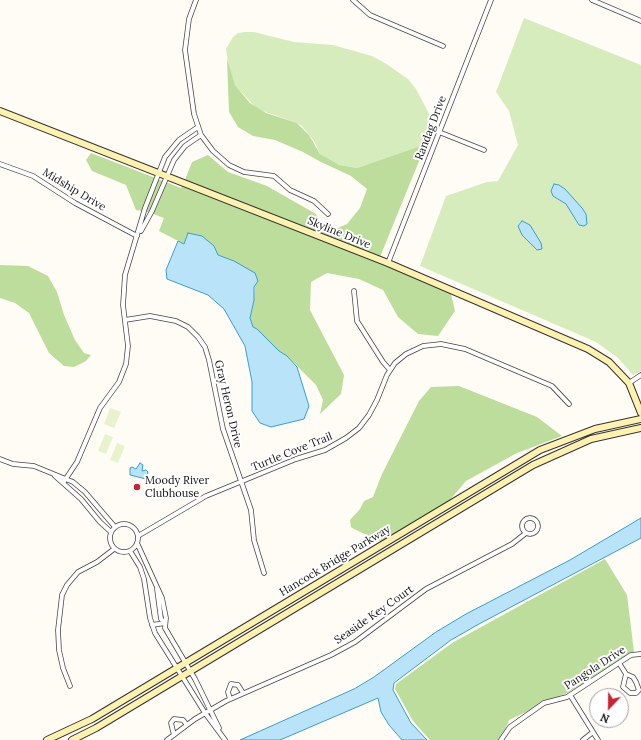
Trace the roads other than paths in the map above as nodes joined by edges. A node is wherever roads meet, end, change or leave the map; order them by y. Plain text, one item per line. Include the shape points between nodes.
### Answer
1 (196, 0) edge
2 (353, 0) edge
3 (491, 0) edge
4 (592, 0) edge
5 (641, 14) edge
6 (640, 20) edge
7 (443, 46) dead end
8 (0, 111) edge
9 (198, 127) junction
10 (440, 132) junction
11 (201, 135) junction
12 (176, 144) junction
13 (182, 150) junction
14 (484, 150) dead end
15 (0, 164) edge
16 (159, 173) junction
17 (166, 176) junction
18 (328, 214) dead end
19 (137, 236) junction
20 (388, 264) junction
21 (354, 291) dead end
22 (125, 320) junction
23 (390, 370) junction
24 (641, 375) edge
25 (629, 383) junction
26 (569, 404) dead end
27 (641, 413) edge
28 (641, 419) edge
29 (641, 428) edge
30 (0, 459) edge
31 (65, 481) junction
32 (240, 483) junction
33 (115, 527) junction
34 (111, 532) junction
35 (526, 533) dead end
36 (138, 536) junction
37 (137, 543) junction
38 (114, 549) junction
39 (130, 551) junction
40 (264, 573) dead end
41 (157, 586) junction
42 (157, 598) junction
43 (162, 598) junction
44 (147, 600) junction
45 (164, 623) junction
46 (152, 625) junction
47 (641, 654) edge
48 (619, 662) junction
49 (186, 663) junction
50 (176, 669) junction
51 (190, 671) junction
52 (626, 674) junction
53 (181, 677) junction
54 (70, 686) dead end
55 (243, 693) junction
56 (570, 695) junction
57 (230, 699) junction
58 (211, 710) junction
59 (205, 713) junction
60 (187, 725) junction
61 (593, 732) junction
62 (222, 734) junction
63 (174, 735) junction
64 (47, 740) edge
65 (72, 740) edge
66 (167, 740) edge
67 (225, 740) edge
68 (501, 740) edge
69 (583, 740) edge
70 (598, 740) edge

1 - 9 street via 189,19 186,50
2 - 7 street via 370,14
3 - 10 street, Randag Drive
4 - 6 street
5 - 6 street
8 - 16 main road, Skyline Drive
9 - 11 street
9 - 12 street
10 - 14 street
10 - 20 street, Randag Drive
11 - 13 street
11 - 18 street via 213,151 229,165 244,172 274,176 290,190 314,201
12 - 13 street
12 - 16 street via 165,157
13 - 17 street
15 - 19 street, Midship Drive via 33,176 75,203
16 - 17 main road, Skyline Drive
16 - 19 street
17 - 19 street via 152,211
17 - 20 main road, Skyline Drive
19 - 22 street via 125,275
20 - 25 main road, Skyline Drive via 588,349 609,362
21 - 23 street via 357,321
22 - 31 street via 128,346 123,372 100,408 80,456
22 - 32 street, Gray Heron Drive via 150,316 163,317 188,327 198,337 205,347 209,360 223,429
23 - 26 street, Turtle Cove Trail via 401,358 417,348 447,344 465,349 552,386
23 - 32 street, Turtle Cove Trail via 373,410 351,435 325,450 296,459
24 - 25 street
25 - 27 main road, Skyline Drive
28 - 49 main road, Hancock Bridge Parkway via 588,431 540,450
29 - 51 main road, Hancock Bridge Parkway via 591,439 533,465
30 - 31 street via 13,464 34,466
31 - 33 street via 73,482 84,492
31 - 34 street
32 - 36 street, Turtle Cove Trail via 206,496
32 - 40 street, Gray Heron Drive via 251,510 254,540
33 - 34 street
33 - 36 street via 127,525 134,529
34 - 38 street via 110,543
35 - 55 street, Seaside Key Court via 512,544 426,589 355,642
36 - 37 street
37 - 39 street
37 - 41 street
38 - 39 street via 121,552
38 - 54 street via 98,562 78,572 62,595 58,630 59,650
39 - 44 street via 140,567
41 - 42 street
41 - 43 street
42 - 43 street
42 - 44 street
42 - 45 street
43 - 45 street via 166,618
44 - 46 street
45 - 46 street
45 - 49 street
46 - 50 street
47 - 48 street, Pangola Drive via 631,655
48 - 52 street
48 - 56 street, Pangola Drive
49 - 50 main road, Hancock Bridge Parkway
49 - 51 street
50 - 53 street
50 - 64 main road, Hancock Bridge Parkway via 83,724
51 - 53 main road, Hancock Bridge Parkway
51 - 58 street
52 - 52 street via 633,677 636,682 639,690 636,693 630,693 623,687
53 - 59 street
53 - 65 main road, Hancock Bridge Parkway
55 - 57 street, Seaside Key Court
55 - 57 street via 238,685 231,684 228,692
56 - 61 street
56 - 68 street, Pangola Drive via 561,700 544,703 510,727
57 - 58 street, Seaside Key Court
58 - 59 street, Seaside Key Court
58 - 62 street
59 - 60 street, Seaside Key Court
59 - 62 street
60 - 63 street, Seaside Key Court
60 - 63 street via 183,720 174,719 171,723
61 - 69 street
61 - 70 street
62 - 67 street
63 - 66 street, Seaside Key Court

